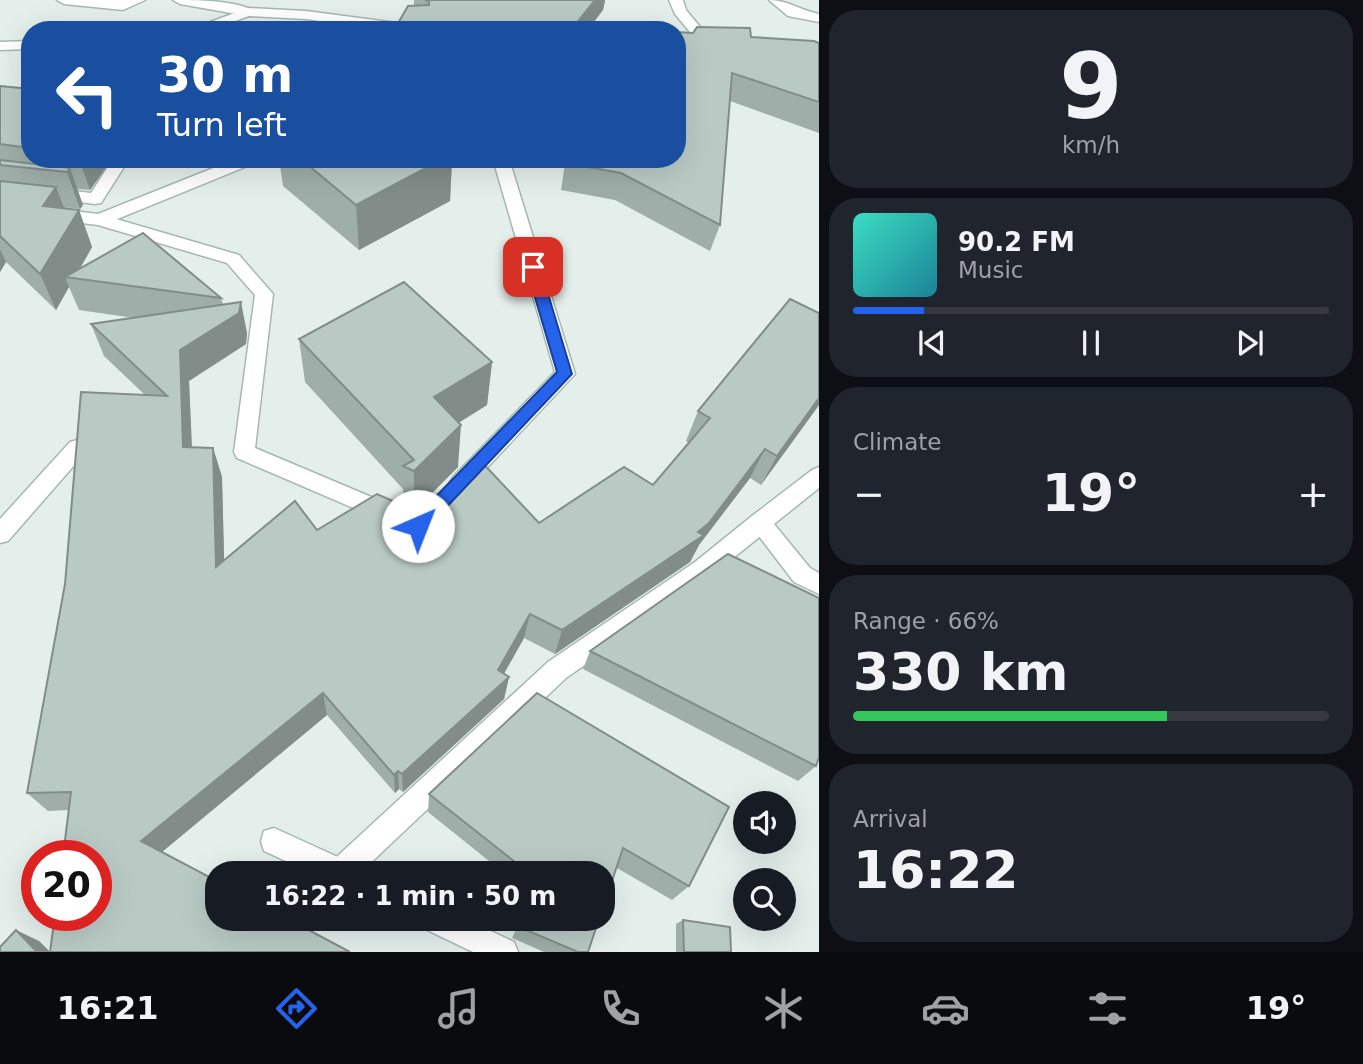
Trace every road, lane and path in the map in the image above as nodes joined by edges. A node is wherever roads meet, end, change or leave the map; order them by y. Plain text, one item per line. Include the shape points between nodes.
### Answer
1 (64, 0) edge
2 (138, 0) edge
3 (180, 0) edge
4 (677, 0) edge
5 (776, 0) edge
6 (248, 12) junction
7 (819, 18) edge
8 (222, 21) edge
9 (352, 21) edge
10 (21, 45) edge
11 (0, 46) edge
12 (693, 47) edge
13 (115, 168) edge
14 (229, 168) edge
15 (504, 168) edge
16 (0, 187) edge
17 (0, 208) edge
18 (99, 220) junction
19 (77, 448) edge
20 (819, 476) edge
21 (445, 498) edge
22 (406, 521) edge
23 (760, 523) junction
24 (0, 534) edge
25 (819, 584) edge
26 (274, 841) dead end
27 (315, 861) edge
28 (353, 861) edge
29 (460, 931) edge
30 (504, 952) edge

1 - 2 street via 123,6
3 - 6 street
4 - 12 street via 680,11 716,47
5 - 7 street via 793,13
6 - 8 street
6 - 9 street
10 - 11 street
13 - 16 street via 95,199
14 - 18 street
15 - 21 street via 565,374
17 - 18 street
18 - 22 street via 233,259 264,294 244,452
19 - 24 street
20 - 23 street
23 - 25 street via 802,575
23 - 28 street via 703,569 558,670
26 - 27 street
29 - 30 street

